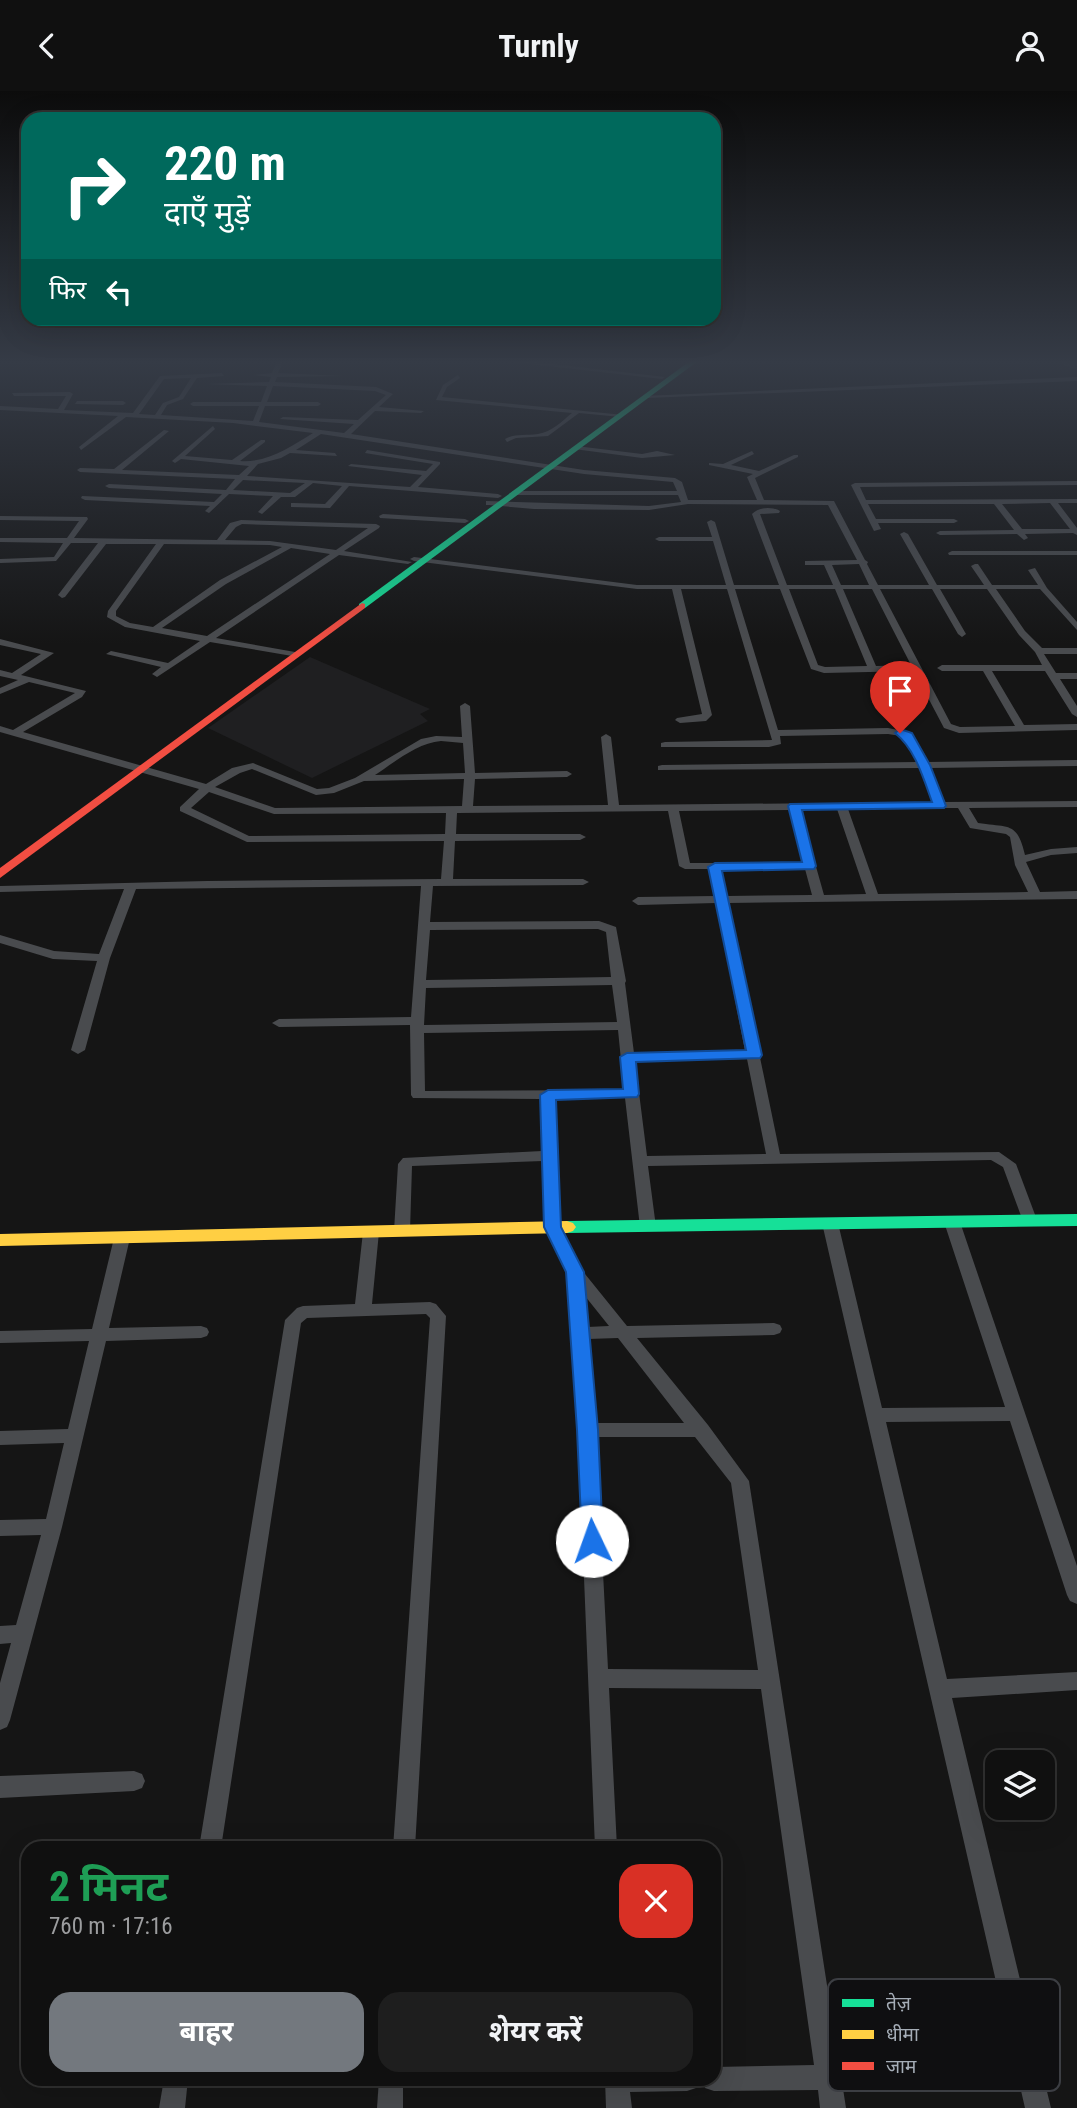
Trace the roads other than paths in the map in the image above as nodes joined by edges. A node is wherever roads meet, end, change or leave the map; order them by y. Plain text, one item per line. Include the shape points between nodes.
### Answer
1 (136, 455) edge
2 (245, 455) edge
3 (281, 455) edge
4 (387, 455) edge
5 (495, 455) edge
6 (560, 455) edge
7 (563, 455) edge
8 (747, 455) edge
9 (796, 456) dead end
10 (179, 457) joint
11 (234, 463) junction
12 (254, 464) junction
13 (711, 464) dead end
14 (546, 465) junction
15 (351, 466) dead end
16 (724, 466) junction
17 (80, 470) dead end
18 (116, 471) junction
19 (165, 473) junction
20 (428, 473) junction
21 (762, 473) junction
22 (239, 477) junction
23 (312, 481) junction
24 (348, 483) junction
25 (975, 483) junction
26 (1077, 483) edge
27 (109, 486) dead end
28 (153, 488) junction
29 (412, 489) junction
30 (227, 492) junction
31 (681, 493) junction
32 (278, 495) junction
33 (85, 498) dead end
34 (500, 499) junction
35 (139, 501) junction
36 (687, 502) junction
37 (761, 502) junction
38 (862, 502) junction
39 (994, 502) junction
40 (1077, 502) edge
41 (942, 503) junction
42 (1053, 503) junction
43 (216, 504) junction
44 (295, 505) dead end
45 (209, 511) dead end
46 (837, 511) junction
47 (262, 512) dead end
48 (383, 516) dead end
49 (0, 518) edge
50 (465, 521) junction
51 (954, 521) junction
52 (711, 522) dead end
53 (1020, 532) junction
54 (1077, 532) edge
55 (940, 533) dead end
56 (962, 533) junction
57 (904, 534) dead end
58 (716, 538) junction
59 (71, 539) junction
60 (659, 539) dead end
61 (0, 540) edge
62 (105, 540) junction
63 (162, 541) junction
64 (220, 542) junction
65 (291, 545) junction
66 (339, 552) junction
67 (1077, 552) edge
68 (952, 553) dead end
69 (1036, 553) junction
70 (416, 560) junction
71 (0, 561) edge
72 (807, 562) dead end
73 (827, 562) junction
74 (864, 562) junction
75 (975, 566) dead end
76 (1032, 569) dead end
77 (782, 587) junction
78 (836, 587) junction
79 (876, 587) junction
80 (936, 587) junction
81 (988, 587) junction
82 (1044, 587) junction
83 (676, 588) junction
84 (730, 588) junction
85 (62, 595) dead end
86 (1077, 627) edge
87 (154, 630) junction
88 (962, 634) dead end
89 (209, 640) junction
90 (0, 642) edge
91 (1040, 651) junction
92 (1077, 651) edge
93 (111, 654) dead end
94 (289, 654) junction
95 (170, 666) junction
96 (918, 668) junction
97 (942, 668) dead end
98 (986, 668) junction
99 (873, 669) junction
100 (1050, 672) junction
101 (0, 673) edge
102 (157, 674) dead end
103 (13, 676) junction
104 (1077, 676) edge
105 (29, 679) junction
106 (0, 691) edge
107 (465, 706) dead end
108 (1077, 714) edge
109 (680, 720) dead end
110 (1021, 728) junction
111 (0, 729) edge
112 (1075, 731) edge
113 (15, 733) junction
114 (775, 733) junction
115 (606, 737) dead end
116 (469, 740) junction
117 (666, 744) dead end
118 (1077, 763) edge
119 (924, 765) junction
120 (133, 768) junction
121 (662, 768) dead end
122 (567, 774) dead end
123 (470, 775) junction
124 (360, 778) junction
125 (208, 788) junction
126 (1077, 804) edge
127 (794, 806) junction
128 (841, 806) junction
129 (939, 806) junction
130 (962, 806) junction
131 (614, 807) junction
132 (673, 807) junction
133 (452, 808) junction
134 (467, 808) junction
135 (580, 837) dead end
136 (451, 838) junction
137 (1077, 850) edge
138 (0, 860) edge
139 (1020, 860) junction
140 (810, 866) junction
141 (715, 867) junction
142 (0, 874) edge
143 (583, 882) dead end
144 (427, 883) junction
145 (447, 883) junction
146 (131, 886) junction
147 (0, 889) edge
148 (1077, 895) edge
149 (1035, 896) junction
150 (873, 898) junction
151 (819, 899) junction
152 (638, 901) dead end
153 (721, 901) junction
154 (424, 926) junction
155 (0, 939) edge
156 (104, 958) junction
157 (620, 981) junction
158 (421, 984) junction
159 (279, 1023) dead end
160 (417, 1025) junction
161 (624, 1026) junction
162 (78, 1050) dead end
163 (754, 1055) junction
164 (627, 1057) junction
165 (631, 1094) junction
166 (548, 1095) junction
167 (549, 1156) junction
168 (774, 1159) junction
169 (641, 1161) junction
170 (1029, 1220) junction
171 (1077, 1220) edge
172 (952, 1221) junction
173 (830, 1223) junction
174 (552, 1227) junction
175 (648, 1227) junction
176 (402, 1231) junction
177 (372, 1232) junction
178 (122, 1238) junction
179 (0, 1240) edge
180 (575, 1272) junction
181 (363, 1310) junction
182 (774, 1329) dead end
183 (620, 1331) junction
184 (201, 1332) dead end
185 (579, 1333) junction
186 (99, 1335) junction
187 (0, 1337) edge
188 (1017, 1414) junction
189 (875, 1415) junction
190 (587, 1430) junction
191 (702, 1430) junction
192 (75, 1436) junction
193 (0, 1438) edge
194 (53, 1527) junction
195 (0, 1528) edge
196 (1077, 1595) edge
197 (0, 1635) edge
198 (23, 1635) junction
199 (598, 1678) junction
200 (769, 1680) junction
201 (1077, 1681) edge
202 (940, 1689) junction
203 (0, 1720) edge
204 (134, 1781) dead end
205 (0, 1787) edge
206 (211, 1841) edge
207 (404, 1841) edge
208 (606, 1841) edge
209 (1008, 1979) edge
210 (828, 2077) joint
211 (721, 2079) edge
212 (175, 2086) edge
213 (391, 2086) edge
214 (617, 2086) edge
215 (172, 2108) edge
216 (390, 2108) edge
217 (619, 2108) edge

1 - 18 street
2 - 11 street
3 - 12 street
4 - 20 street via 438,463
5 - 14 street
6 - 14 main road
7 - 14 main road
8 - 16 street
9 - 21 street
10 - 11 street
10 - 19 street
11 - 12 street
12 - 22 street
13 - 16 street
14 - 31 street via 673,479
14 - 34 main road
15 - 20 street
16 - 21 street
17 - 18 street
18 - 19 street
19 - 22 street
19 - 28 street
20 - 29 street
21 - 37 street via 751,478
22 - 23 street
22 - 30 street
23 - 24 street
23 - 32 street via 296,495
24 - 29 street
24 - 44 street via 327,506
25 - 26 street
25 - 38 street via 855,485
25 - 39 street
27 - 28 street
28 - 30 street
28 - 35 street
29 - 34 street
30 - 32 street
30 - 43 street
31 - 34 street
31 - 36 street
32 - 47 street
33 - 35 street
34 - 36 street via 641,507
34 - 50 main road
34 - 70 main road
35 - 43 street
36 - 37 street
37 - 46 street via 825,502
38 - 41 street
38 - 51 street via 875,525
39 - 41 street
39 - 42 street
39 - 53 street
40 - 42 street
41 - 51 street
42 - 54 street
43 - 45 street
46 - 74 street
46 - 77 street via 756,513
48 - 50 street
49 - 59 street via 82,518
50 - 70 main road
51 - 56 street
52 - 58 street
53 - 54 street
53 - 56 street
53 - 69 street
55 - 56 street
57 - 80 street
58 - 60 street
58 - 84 street
59 - 61 street
59 - 62 street
59 - 71 street via 54,561
62 - 63 street
62 - 85 street
63 - 64 street
63 - 87 street via 111,617
64 - 65 street
64 - 66 street via 241,522 376,526
65 - 66 street
65 - 87 street via 223,582
66 - 70 street
66 - 89 street
67 - 69 street
68 - 69 street
70 - 83 street via 615,585
70 - 94 main road
72 - 73 street
73 - 74 street
73 - 78 street
74 - 79 street
75 - 81 street
76 - 82 street
77 - 78 street
77 - 84 street
77 - 99 street via 814,667
78 - 79 street
78 - 99 street
79 - 80 street
79 - 96 street
80 - 81 street
80 - 88 street
81 - 82 street
81 - 91 street
82 - 86 street
83 - 84 street
83 - 109 street via 707,715
84 - 114 street
87 - 89 street
89 - 94 street
89 - 95 street
90 - 103 street via 49,653
91 - 92 street
91 - 100 street
93 - 95 street
94 - 120 main road
95 - 102 street
96 - 99 street
96 - 110 street via 947,726 960,730
97 - 98 street
98 - 100 street
98 - 110 street
100 - 104 street
100 - 108 street
101 - 103 street
103 - 105 street
105 - 106 street
105 - 113 street via 81,693
107 - 116 street
110 - 112 street
111 - 113 street
113 - 120 street
114 - 117 street via 777,742 773,744
114 - 119 street via 896,731 908,736
115 - 131 street
116 - 123 street
116 - 124 street via 426,741
118 - 119 street
119 - 121 street
119 - 129 street
120 - 125 street
120 - 138 main road
120 - 142 main road
122 - 123 street
123 - 124 street
123 - 134 street
124 - 125 street via 328,792 316,792 249,766
125 - 133 street via 274,811
125 - 136 street via 185,810 247,839
126 - 130 street
127 - 128 street
127 - 132 street
127 - 140 street
128 - 129 street
128 - 150 street
129 - 130 street
130 - 139 street via 974,825 1013,833
131 - 132 street
131 - 134 street
132 - 141 street via 684,864
133 - 134 street
133 - 136 street
135 - 136 street
136 - 145 street
137 - 139 street
139 - 149 street
140 - 141 street
140 - 151 street
141 - 153 street
143 - 145 street
144 - 145 street
144 - 146 street
144 - 154 street
146 - 147 street
146 - 156 street
148 - 149 street
149 - 150 street
150 - 151 street
151 - 153 street
152 - 153 street
153 - 163 street
154 - 157 street via 605,926 613,934
154 - 158 street
155 - 156 street via 53,955
156 - 162 street
157 - 158 street
157 - 161 street
158 - 160 street
159 - 160 street
160 - 161 street
160 - 166 street via 418,1095
161 - 164 street
163 - 164 street
163 - 168 street
164 - 165 street
165 - 166 street
165 - 169 street
166 - 167 street
167 - 174 street
167 - 176 street via 408,1161
168 - 169 street
168 - 170 street via 1000,1157 1009,1164
169 - 175 street
170 - 171 main road
170 - 172 main road
172 - 173 main road
172 - 188 street
173 - 175 main road
173 - 189 street
174 - 175 main road
174 - 176 main road
174 - 180 street
176 - 177 main road
177 - 178 main road
177 - 181 street
178 - 179 main road
178 - 186 street
180 - 183 street
180 - 185 street
181 - 206 street via 303,1313 293,1321
181 - 207 street via 430,1308 438,1316
182 - 183 street
183 - 185 street
183 - 191 street
184 - 186 street
185 - 190 street
186 - 187 street
186 - 192 street
188 - 189 street
188 - 196 street
189 - 202 street
190 - 191 street
190 - 199 street
191 - 200 street via 742,1487
192 - 193 street
192 - 194 street
194 - 195 street
194 - 198 street
197 - 198 street
198 - 203 street
199 - 200 street
199 - 208 street
200 - 210 street
201 - 202 street
202 - 209 street
204 - 205 street
210 - 211 street
212 - 215 street
213 - 216 street
214 - 217 street

